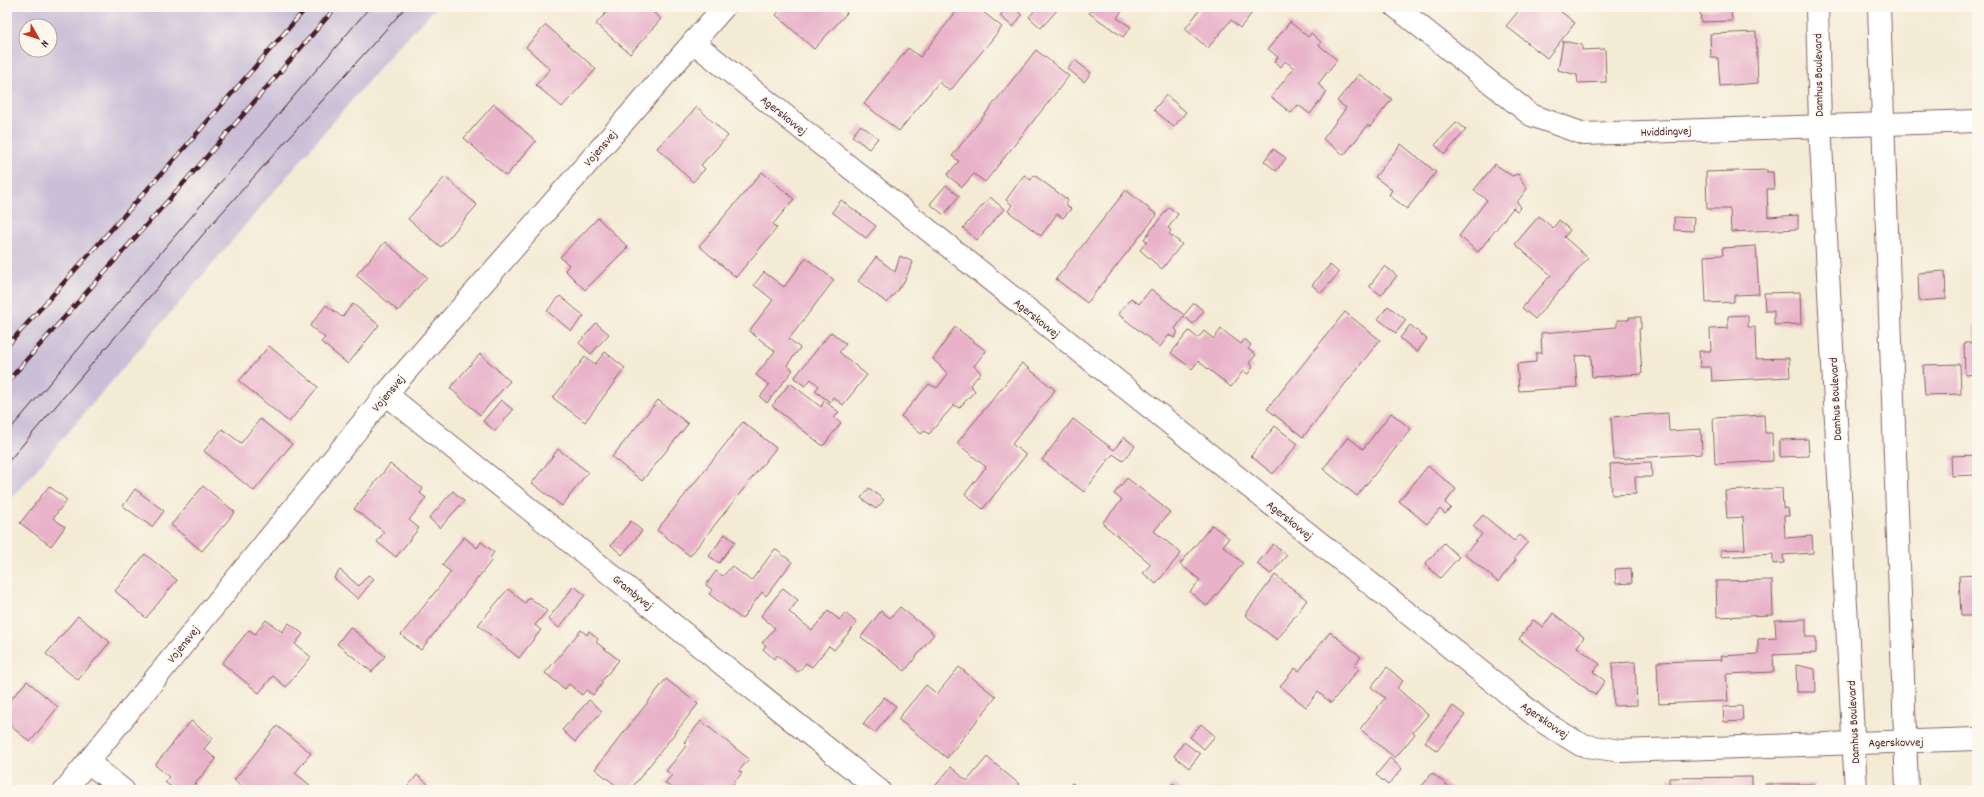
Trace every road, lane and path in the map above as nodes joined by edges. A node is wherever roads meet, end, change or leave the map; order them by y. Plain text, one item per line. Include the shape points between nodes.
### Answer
1 (724, 7) edge
2 (1396, 7) edge
3 (1817, 7) edge
4 (1879, 7) edge
5 (693, 42) junction
6 (1977, 121) edge
7 (1884, 124) junction
8 (1820, 125) junction
9 (386, 394) junction
10 (1977, 739) edge
11 (1854, 742) junction
12 (1904, 742) junction
13 (88, 762) junction
14 (65, 790) edge
15 (123, 790) edge
16 (879, 790) edge
17 (1856, 790) edge
18 (1907, 790) edge

1 - 5 street, Vojensvej
2 - 8 street, Hviddingvej via 1531,115 1584,134
3 - 8 street, Damhus Boulevard
4 - 7 street
5 - 9 street, Vojensvej
5 - 11 street, Agerskovvej via 1545,723 1581,745 1621,751
6 - 7 street, Hviddingvej
7 - 8 street, Hviddingvej
7 - 12 street
8 - 11 street, Damhus Boulevard
9 - 13 street, Vojensvej
9 - 16 street, Grambyvej
10 - 12 street, Agerskovvej
11 - 12 street, Agerskovvej
11 - 17 street, Damhus Boulevard
12 - 18 street
13 - 14 street, Vojensvej
13 - 15 street

